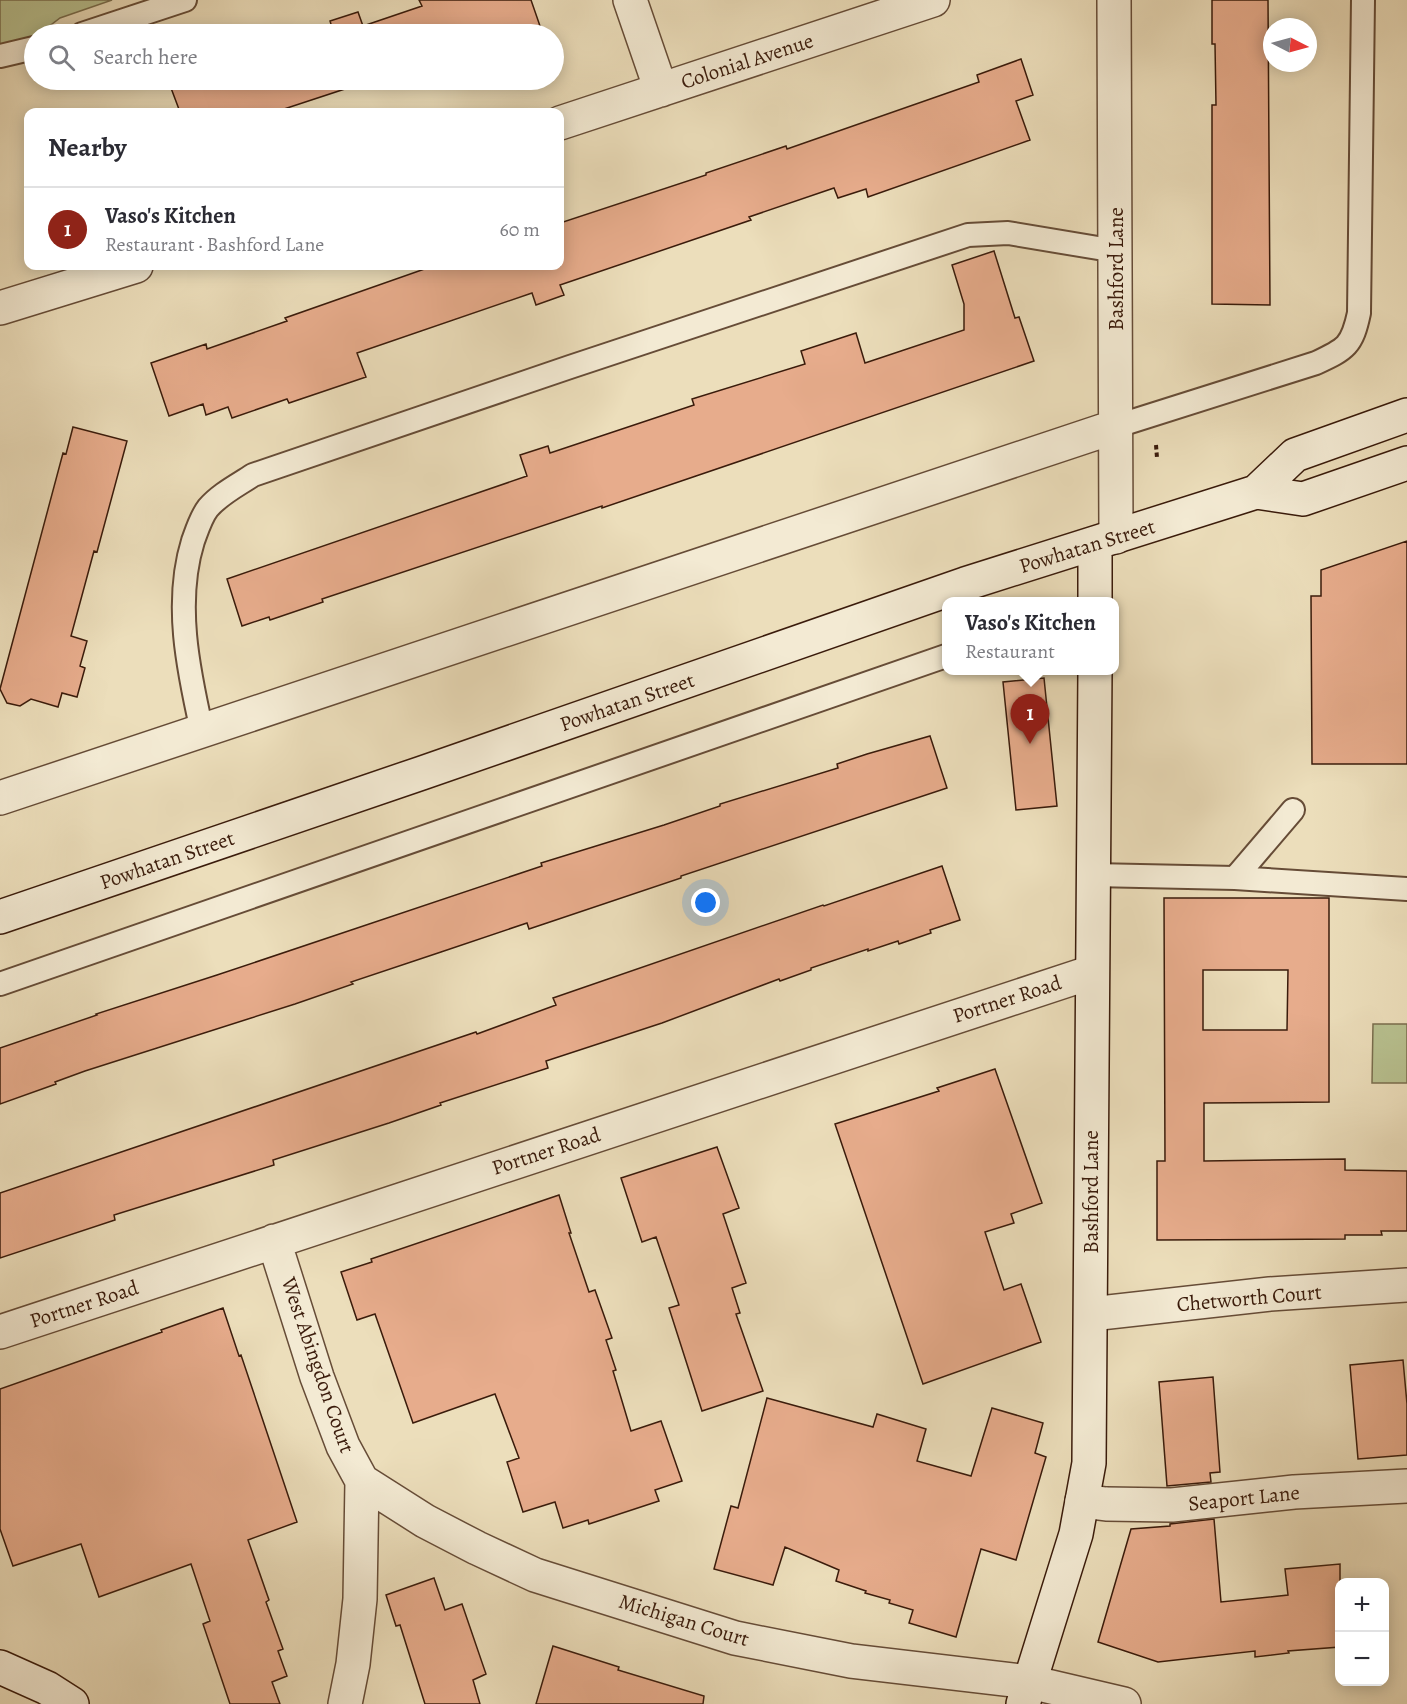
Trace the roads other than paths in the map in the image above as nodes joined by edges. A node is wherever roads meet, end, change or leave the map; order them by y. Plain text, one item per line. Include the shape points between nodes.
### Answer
1 (185, 0) edge
2 (630, 0) edge
3 (933, 0) edge
4 (1114, 0) edge
5 (1363, 0) edge
6 (112, 24) edge
7 (24, 50) edge
8 (0, 56) edge
9 (661, 90) junction
10 (564, 122) edge
11 (1116, 251) junction
12 (123, 270) edge
13 (0, 308) edge
14 (1407, 416) edge
15 (1117, 426) junction
16 (1407, 463) edge
17 (1256, 492) junction
18 (1106, 541) junction
19 (967, 593) edge
20 (1096, 597) edge
21 (942, 601) edge
22 (942, 657) edge
23 (1095, 675) edge
24 (202, 731) junction
25 (0, 798) edge
26 (1293, 810) dead end
27 (1093, 875) junction
28 (1235, 878) junction
29 (1407, 890) edge
30 (0, 917) edge
31 (1092, 972) junction
32 (0, 984) edge
33 (274, 1241) junction
34 (1407, 1285) edge
35 (1091, 1314) junction
36 (0, 1332) edge
37 (362, 1481) junction
38 (1407, 1486) edge
39 (1082, 1501) junction
40 (0, 1667) edge
41 (1026, 1693) edge
42 (72, 1704) edge
43 (345, 1704) edge
44 (1124, 1704) edge

1 - 6 lane
2 - 9 street
3 - 9 street, Colonial Avenue
4 - 11 street, Bashford Lane
5 - 15 lane via 1359,313 1354,336 1340,352 1316,363
7 - 8 lane
9 - 10 street, Colonial Avenue
11 - 15 street, Bashford Lane
11 - 24 lane via 1008,233 968,235 253,475 208,508 188,557 183,595 186,640
12 - 13 street
14 - 17 street, Powhatan Street via 1295,455
15 - 18 street, Bashford Lane
15 - 24 street
16 - 17 street, Powhatan Street via 1303,499
17 - 18 street, Powhatan Street
18 - 19 street, Powhatan Street
18 - 20 street, Bashford Lane
21 - 30 street, Powhatan Street
22 - 32 lane
23 - 27 street, Bashford Lane
24 - 25 street
26 - 28 lane
27 - 28 lane
27 - 31 street, Bashford Lane
28 - 29 lane
31 - 33 street, Portner Road
31 - 35 street, Bashford Lane
33 - 36 street, Portner Road
33 - 37 street, West Abingdon Court via 317,1377 343,1446
34 - 35 street, Chetworth Court via 1270,1294
35 - 39 street, Bashford Lane via 1089,1463
37 - 41 street, Michigan Court via 425,1521 535,1575 735,1638
37 - 43 street, West Abingdon Court via 360,1599
38 - 39 street, Seaport Lane via 1294,1492 1172,1505
39 - 41 street, Bashford Lane via 1076,1534
40 - 42 street
41 - 44 street, Michigan Court

